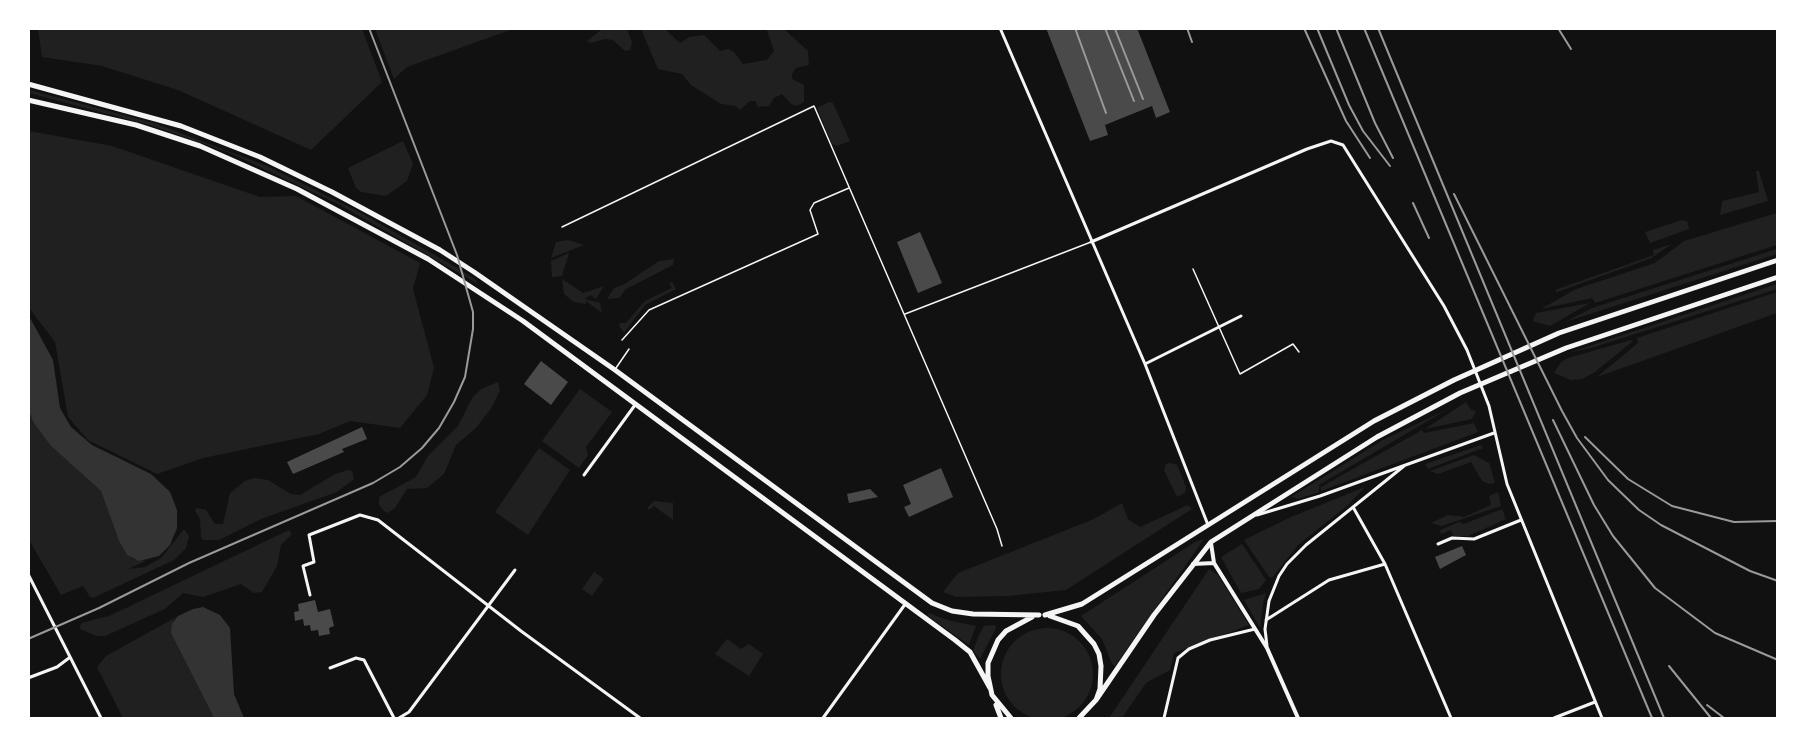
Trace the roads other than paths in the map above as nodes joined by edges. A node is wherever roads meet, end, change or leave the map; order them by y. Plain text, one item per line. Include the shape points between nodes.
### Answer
1 (1000, 28) edge
2 (28, 84) edge
3 (28, 100) edge
4 (850, 187) junction
5 (562, 227) dead end
6 (1091, 242) junction
7 (1778, 260) edge
8 (1192, 269) dead end
9 (1778, 278) edge
10 (904, 314) junction
11 (1241, 316) dead end
12 (1220, 329) junction
13 (622, 340) dead end
14 (629, 349) dead end
15 (1299, 352) dead end
16 (1145, 364) junction
17 (615, 370) junction
18 (606, 382) junction
19 (634, 405) junction
20 (1495, 432) junction
21 (1405, 465) junction
22 (585, 475) dead end
23 (1353, 507) junction
24 (1246, 518) junction
25 (1521, 520) junction
26 (1208, 525) junction
27 (1211, 542) junction
28 (1438, 544) dead end
29 (1002, 546) dead end
30 (1214, 562) junction
31 (1192, 564) junction
32 (1385, 564) junction
33 (515, 570) dead end
34 (28, 574) edge
35 (310, 595) dead end
36 (906, 603) junction
37 (488, 606) junction
38 (1042, 615) junction
39 (1266, 621) junction
40 (1255, 629) junction
41 (1267, 648) junction
42 (69, 658) junction
43 (330, 668) dead end
44 (28, 678) edge
45 (990, 688) junction
46 (992, 695) junction
47 (1096, 700) junction
48 (1595, 702) junction
49 (101, 718) edge
50 (394, 718) edge
51 (399, 718) edge
52 (640, 718) edge
53 (823, 718) edge
54 (1000, 718) edge
55 (1011, 718) edge
56 (1081, 718) edge
57 (1164, 718) edge
58 (1298, 718) edge
59 (1451, 718) edge
60 (1554, 718) edge
61 (1602, 718) edge

1 - 6 street
2 - 17 main road via 145,114 217,139 332,192 441,250
3 - 18 main road via 136,125 200,146 355,218 480,293
4 - 5 lane via 814,106
4 - 10 lane
4 - 13 lane via 814,203 810,210 818,234 649,310
6 - 10 lane
6 - 16 street
6 - 20 street via 1307,149 1331,141 1343,145 1453,323 1489,406
7 - 26 main road via 1559,333 1454,380 1374,421
8 - 12 lane
9 - 24 main road via 1566,348 1460,393 1377,437
10 - 29 lane
11 - 12 street
12 - 15 lane via 1240,374 1293,344
12 - 16 street
14 - 17 lane
16 - 26 street
17 - 18 main road
17 - 38 main road via 932,603 973,614
18 - 19 main road
19 - 22 street
19 - 36 main road
20 - 21 street
20 - 25 street via 1507,484
21 - 23 street
21 - 24 street
23 - 32 street
23 - 39 street via 1287,564 1273,589
24 - 27 main road
25 - 28 street via 1474,539 1452,538
25 - 48 street
26 - 38 main road via 1082,604
27 - 30 street
27 - 31 main road
30 - 31 street
30 - 40 street
31 - 47 main road
32 - 39 street via 1329,580
32 - 59 street
33 - 37 street
34 - 42 street
35 - 37 street via 303,566 314,562 309,535 360,515 378,520
36 - 45 main road via 970,652
36 - 53 street
37 - 51 street via 409,712
37 - 52 street
38 - 45 main road via 1016,623 998,640 988,663
38 - 47 main road via 1068,620 1094,644 1102,678
39 - 41 street
40 - 41 street
40 - 57 street via 1210,640 1178,658
41 - 58 street
42 - 44 street
42 - 49 street
43 - 50 street via 356,658 364,660
45 - 46 main road
46 - 54 main road
46 - 55 main road
47 - 56 main road
48 - 60 street
48 - 61 street

